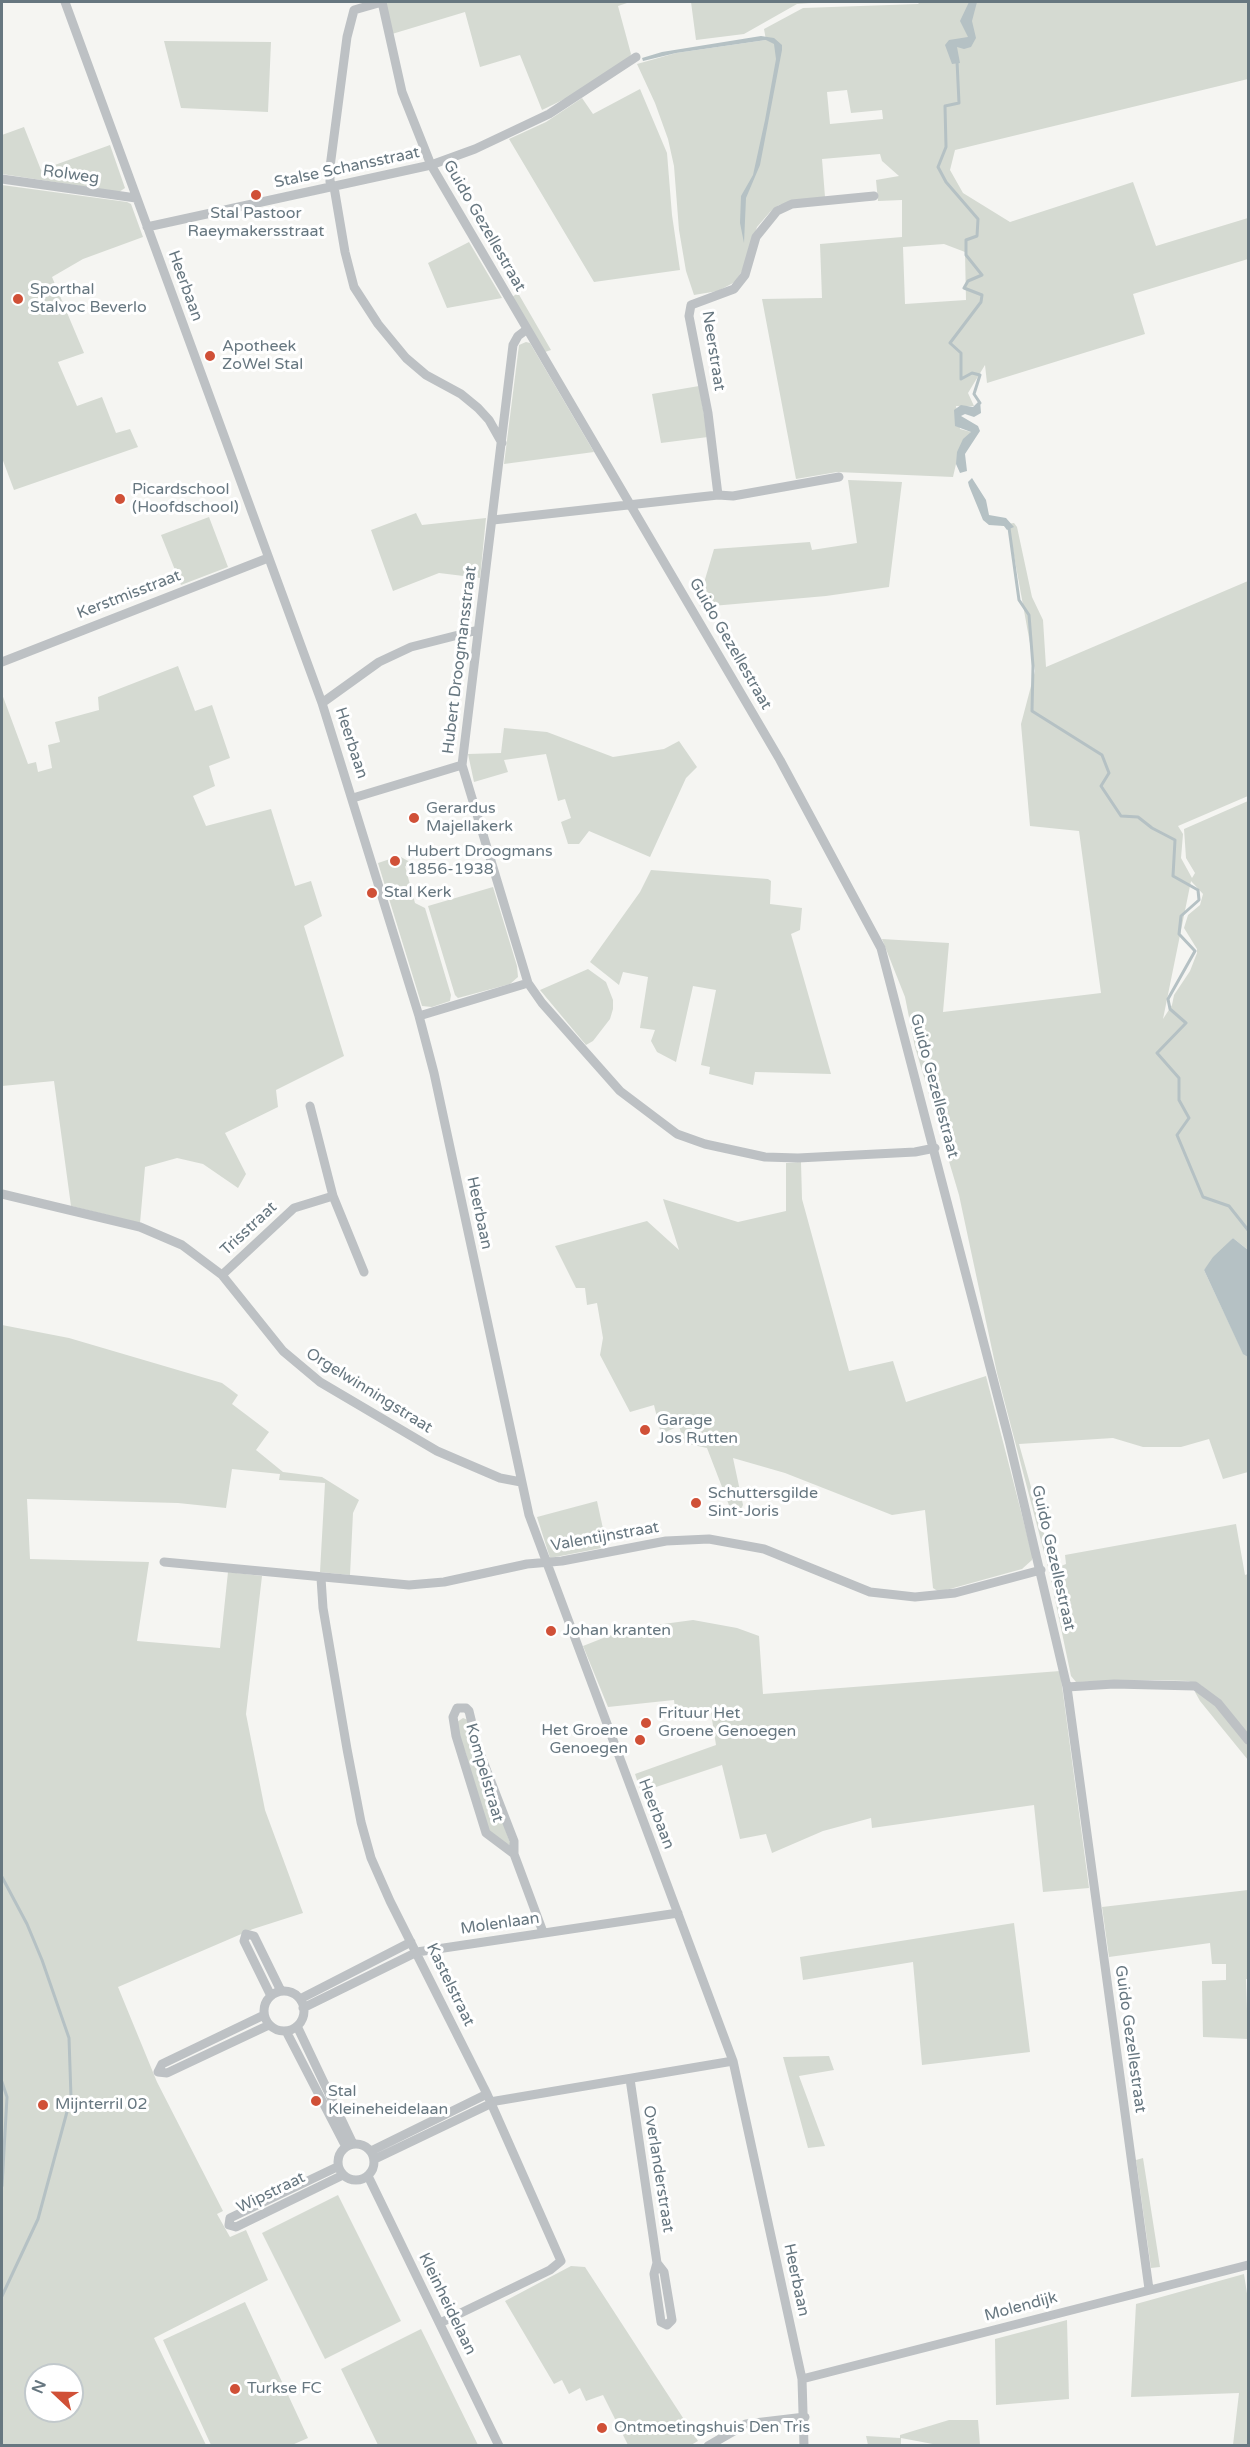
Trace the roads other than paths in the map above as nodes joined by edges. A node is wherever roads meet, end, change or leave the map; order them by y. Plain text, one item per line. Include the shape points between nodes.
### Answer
1 (65, 2) edge
2 (382, 2) edge
3 (354, 6) edge
4 (636, 57) dead end
5 (431, 165) junction
6 (2, 179) edge
7 (334, 187) junction
8 (874, 196) dead end
9 (136, 198) junction
10 (147, 227) junction
11 (526, 330) junction
12 (502, 442) junction
13 (839, 477) dead end
14 (718, 495) junction
15 (630, 504) junction
16 (493, 520) junction
17 (268, 558) junction
18 (478, 630) junction
19 (2, 662) edge
20 (322, 703) junction
21 (462, 765) junction
22 (353, 798) junction
23 (528, 982) junction
24 (419, 1016) junction
25 (310, 1106) dead end
26 (935, 1148) junction
27 (2, 1194) edge
28 (333, 1196) junction
29 (364, 1272) dead end
30 (222, 1275) junction
31 (521, 1482) junction
32 (164, 1562) dead end
33 (545, 1562) junction
34 (1041, 1570) junction
35 (321, 1578) junction
36 (1068, 1687) junction
37 (1248, 1740) edge
38 (514, 1854) junction
39 (678, 1913) junction
40 (543, 1932) junction
41 (411, 1942) junction
42 (417, 1952) junction
43 (281, 1992) junction
44 (271, 1995) junction
45 (301, 2004) junction
46 (264, 2015) junction
47 (269, 2025) junction
48 (297, 2026) junction
49 (286, 2031) junction
50 (733, 2061) junction
51 (630, 2079) junction
52 (489, 2100) junction
53 (350, 2145) junction
54 (373, 2155) junction
55 (340, 2171) junction
56 (368, 2176) junction
57 (657, 2263) junction
58 (1248, 2265) edge
59 (1149, 2289) junction
60 (440, 2323) junction
61 (802, 2379) junction
62 (805, 2418) junction
63 (499, 2445) edge
64 (708, 2445) edge
65 (804, 2445) edge

1 - 9 street, Heerbaan
2 - 3 street
2 - 5 street, Guido Gezellestraat via 402,92
3 - 7 street via 330,167
4 - 5 street, Stalse Schansstraat via 549,114
5 - 7 street, Stalse Schansstraat
5 - 11 street, Guido Gezellestraat
6 - 9 street, Rolweg
7 - 10 street, Stalse Schansstraat
7 - 12 street via 345,252 363,304 406,358 478,408
8 - 14 street, Neerstraat via 792,204 777,211 756,237 745,275 735,289 691,305 689,316 708,414
9 - 10 street, Heerbaan
10 - 17 street, Heerbaan
11 - 12 street, Hubert Droogmansstraat via 513,345
11 - 15 street, Guido Gezellestraat
12 - 16 street, Hubert Droogmansstraat
13 - 14 street via 733,496
14 - 15 street
15 - 16 street
15 - 26 street, Guido Gezellestraat via 780,760 881,948
16 - 18 street, Hubert Droogmansstraat
17 - 19 street, Kerstmisstraat
17 - 20 street, Heerbaan
18 - 20 street via 411,647 379,662
18 - 21 street, Hubert Droogmansstraat
20 - 22 street, Heerbaan
21 - 22 street
21 - 23 street, Hubert Droogmansstraat
22 - 24 street, Heerbaan
23 - 24 street
23 - 26 street, Hubert Droogmansstraat via 620,1091 677,1134 765,1157 880,1154
24 - 31 street, Heerbaan
25 - 28 street
26 - 34 street, Guido Gezellestraat
27 - 30 street, Orgelwinningstraat via 140,1227 183,1245
28 - 29 street
28 - 30 street, Trisstraat via 294,1208
30 - 31 street, Orgelwinningstraat via 283,1351 320,1382 437,1451 500,1478
31 - 33 street, Heerbaan
32 - 35 street, Valentijnstraat
33 - 34 street, Valentijnstraat via 679,1539 722,1540 764,1550 870,1592 915,1597 955,1593
33 - 35 street, Valentijnstraat via 427,1584
33 - 39 street, Heerbaan
34 - 36 street, Guido Gezellestraat
35 - 41 street, Kastelstraat via 361,1822 371,1857
36 - 37 street via 1195,1686 1218,1703
36 - 59 street, Guido Gezellestraat
38 - 38 street, Kompelstraat via 514,1841 478,1748 469,1711 457,1708 453,1717 456,1736 486,1833
38 - 40 street, Kompelstraat
39 - 40 street, Molenlaan
39 - 50 street, Heerbaan
40 - 42 street, Molenlaan
41 - 42 street, Kastelstraat
41 - 45 street
42 - 45 street, Molenlaan
42 - 52 street, Kastelstraat
43 - 44 street
43 - 44 street via 254,1936 246,1934 244,1941
43 - 45 street via 293,1994
44 - 46 street
45 - 48 street via 303,2015
46 - 47 street
46 - 47 street via 162,2064 158,2072 167,2073
47 - 49 street
48 - 49 street
48 - 53 street
49 - 53 street
50 - 51 street
50 - 61 street, Heerbaan
51 - 52 street
51 - 57 street, Overlanderstraat
52 - 54 street
52 - 60 street, Kastelstraat via 561,2261 558,2266
53 - 54 street via 366,2146
53 - 55 street via 340,2154
54 - 56 street
55 - 55 street, Wipstraat via 230,2218 229,2225 236,2228
55 - 56 street via 355,2181
56 - 60 street, Kleinheidelaan
57 - 57 street, Overlanderstraat via 654,2274 661,2322 667,2325 672,2320 664,2272
58 - 59 street, Molendijk
59 - 61 street, Molendijk
60 - 63 street, Kleinheidelaan
61 - 62 street, Heerbaan
62 - 64 street via 746,2424
62 - 65 street, Heerbaan

